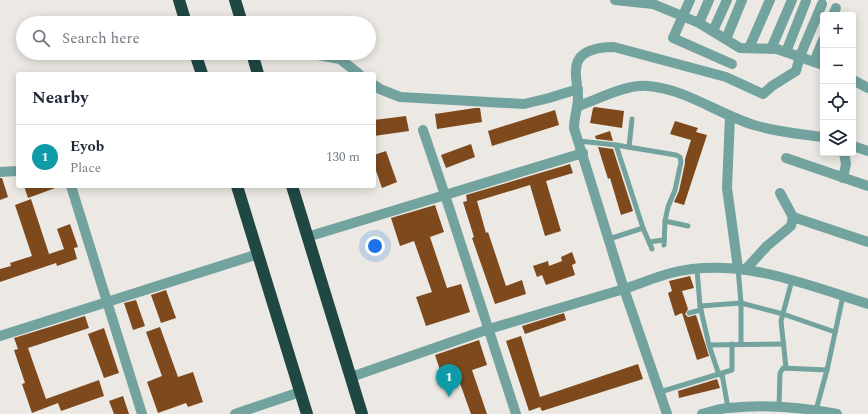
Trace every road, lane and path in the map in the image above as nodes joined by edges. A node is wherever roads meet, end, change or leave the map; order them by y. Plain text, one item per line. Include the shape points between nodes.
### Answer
1 (179, 0) edge
2 (235, 0) edge
3 (615, 0) edge
4 (690, 0) edge
5 (708, 0) edge
6 (727, 0) edge
7 (742, 0) edge
8 (770, 0) edge
9 (792, 0) edge
10 (639, 1) edge
11 (806, 1) dead end
12 (665, 4) edge
13 (822, 4) dead end
14 (184, 16) edge
15 (240, 16) edge
16 (683, 17) junction
17 (699, 23) junction
18 (713, 31) junction
19 (726, 39) junction
20 (744, 48) junction
21 (822, 48) edge
22 (771, 49) junction
23 (786, 52) junction
24 (800, 56) junction
25 (197, 60) edge
26 (254, 60) edge
27 (341, 60) edge
28 (819, 63) edge
29 (732, 64) junction
30 (201, 72) edge
31 (257, 72) edge
32 (356, 72) edge
33 (726, 77) junction
34 (856, 82) edge
35 (376, 86) edge
36 (868, 88) edge
37 (578, 89) junction
38 (578, 106) junction
39 (730, 116) junction
40 (632, 118) dead end
41 (423, 130) dead end
42 (820, 137) edge
43 (578, 141) junction
44 (616, 145) junction
45 (629, 147) junction
46 (856, 147) edge
47 (868, 151) edge
48 (583, 153) junction
49 (845, 156) edge
50 (786, 158) dead end
51 (16, 171) edge
52 (0, 172) edge
53 (843, 178) junction
54 (868, 186) edge
55 (72, 188) edge
56 (238, 188) edge
57 (293, 188) edge
58 (780, 193) dead end
59 (444, 195) junction
60 (794, 217) junction
61 (665, 221) junction
62 (688, 226) dead end
63 (643, 228) junction
64 (307, 237) junction
65 (609, 239) junction
66 (649, 242) junction
67 (868, 242) edge
68 (652, 249) dead end
69 (258, 254) junction
70 (697, 269) junction
71 (742, 269) junction
72 (792, 280) junction
73 (624, 289) junction
74 (843, 296) junction
75 (107, 302) junction
76 (741, 302) junction
77 (868, 304) edge
78 (701, 308) junction
79 (689, 313) dead end
80 (783, 314) junction
81 (488, 329) junction
82 (835, 332) junction
83 (0, 336) edge
84 (732, 344) junction
85 (741, 344) junction
86 (784, 344) junction
87 (709, 345) junction
88 (786, 368) junction
89 (827, 370) junction
90 (720, 375) junction
91 (351, 377) junction
92 (300, 392) junction
93 (660, 392) junction
94 (779, 406) junction
95 (728, 408) junction
96 (816, 410) junction
97 (142, 414) edge
98 (235, 414) edge
99 (307, 414) edge
100 (362, 414) edge
101 (516, 414) edge
102 (667, 414) edge
103 (702, 414) edge
104 (837, 414) edge

1 - 14 highway
2 - 15 highway
3 - 10 street
4 - 16 street
5 - 17 street
6 - 18 street
7 - 19 street
8 - 20 street
9 - 22 street
10 - 12 street
11 - 23 street
12 - 16 street
13 - 24 street
16 - 17 street
16 - 29 street via 673,38
17 - 18 street
18 - 19 street
19 - 20 street
20 - 22 street
20 - 29 street
21 - 28 street
22 - 23 street
23 - 24 street
24 - 28 street
24 - 33 street via 796,71 763,94
25 - 30 highway
26 - 31 highway
27 - 32 street
29 - 33 street
33 - 37 street via 607,47 586,52 577,61 575,70
34 - 36 street
35 - 37 street via 400,97 524,104
37 - 38 street
38 - 39 street via 629,87 648,86 676,92
38 - 43 street via 574,128
39 - 42 street via 786,133
39 - 71 street via 727,188
40 - 45 lane
41 - 59 street
43 - 44 lane
43 - 48 street
44 - 45 lane
44 - 63 lane
45 - 61 lane via 676,155 680,158
46 - 47 street
48 - 59 street
48 - 65 street
49 - 53 street via 846,164
50 - 53 street
51 - 52 street
53 - 54 street
55 - 75 street
56 - 69 highway
57 - 64 highway
58 - 60 street
59 - 64 street
59 - 81 street
60 - 67 street
60 - 71 street via 791,226
61 - 62 lane
61 - 66 lane via 664,243
63 - 65 lane
63 - 66 lane
64 - 91 highway
65 - 73 street
66 - 68 lane
69 - 75 street
69 - 92 highway
70 - 71 street
70 - 73 street via 671,273
70 - 78 lane
71 - 72 street
71 - 76 lane
72 - 74 street
72 - 80 lane
73 - 81 street
73 - 93 street
74 - 77 street
74 - 82 lane
75 - 83 street
75 - 97 street
76 - 78 lane
76 - 80 lane
76 - 85 lane
78 - 79 lane
78 - 87 lane
80 - 82 lane
80 - 86 lane via 781,321
81 - 91 street
81 - 101 street
82 - 89 lane
84 - 85 lane
84 - 87 lane
84 - 90 lane via 732,370
85 - 86 lane
86 - 88 lane
87 - 90 lane
88 - 89 lane
88 - 94 lane via 780,373
89 - 96 lane
90 - 93 lane
90 - 95 lane
91 - 100 highway
92 - 98 street
92 - 99 highway
93 - 102 street
94 - 95 street
94 - 96 street
95 - 103 street
96 - 104 street

